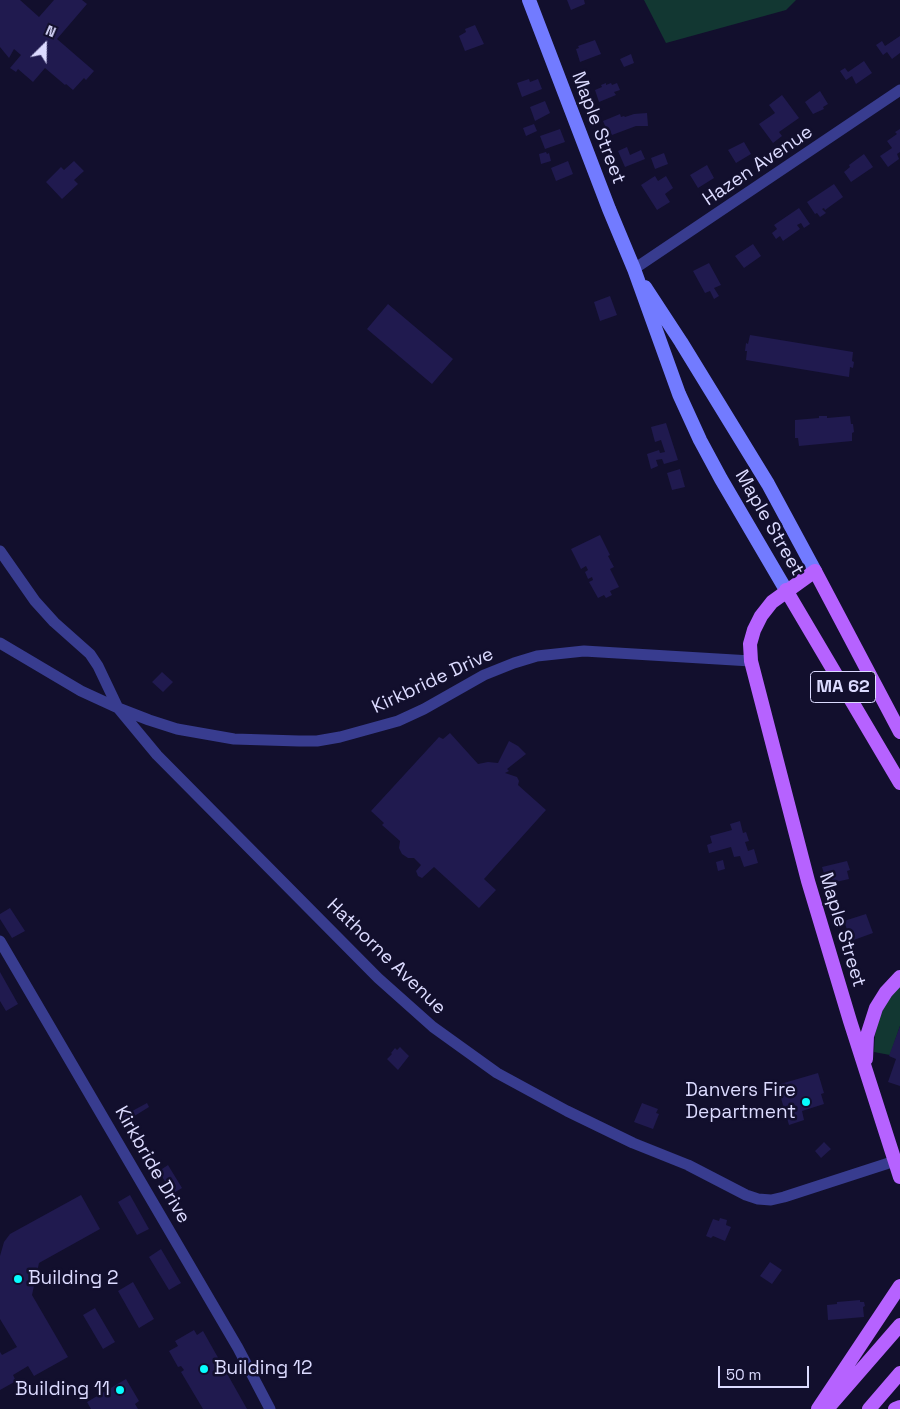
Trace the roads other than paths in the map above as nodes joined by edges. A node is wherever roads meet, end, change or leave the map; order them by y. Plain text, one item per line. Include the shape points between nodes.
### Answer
1 (529, 0) edge
2 (900, 90) edge
3 (634, 269) junction
4 (0, 551) edge
5 (815, 571) junction
6 (786, 590) junction
7 (0, 643) edge
8 (751, 661) junction
9 (118, 708) junction
10 (900, 732) edge
11 (900, 783) edge
12 (0, 941) edge
13 (900, 977) edge
14 (867, 1075) junction
15 (895, 1161) junction
16 (900, 1177) edge
17 (900, 1286) edge
18 (900, 1325) edge
19 (900, 1373) edge
20 (900, 1407) edge
21 (270, 1409) edge
22 (818, 1409) edge
23 (827, 1409) edge
24 (869, 1409) edge
25 (895, 1409) edge

1 - 3 main road, Maple Street / MA 62
2 - 3 street, Hazen Avenue
3 - 5 main road, Maple Street / MA 62 via 768,484
3 - 6 main road, Maple Street / MA 62 via 663,353 696,432
4 - 9 street, Hathorne Avenue via 35,601 90,654
5 - 6 main road, Maple Street
5 - 10 main road, Maple Street / MA 62
6 - 8 main road, Maple Street via 758,620 750,641
6 - 11 main road, Maple Street / MA 62
7 - 9 street, Kirkbride Drive via 81,691
8 - 9 street, Kirkbride Drive via 584,651 537,656 490,672 398,721 317,741 234,739 159,723
8 - 14 main road, Maple Street via 800,852
9 - 15 street, Hathorne Avenue via 157,754 378,978 434,1027 503,1077 633,1143 758,1199 784,1197
12 - 21 street, Kirkbride Drive via 238,1348
13 - 14 main road via 883,995 870,1025 866,1047
14 - 15 main road, Maple Street
15 - 16 main road, Maple Street
17 - 22 main road
18 - 23 main road
19 - 24 main road
20 - 25 main road

